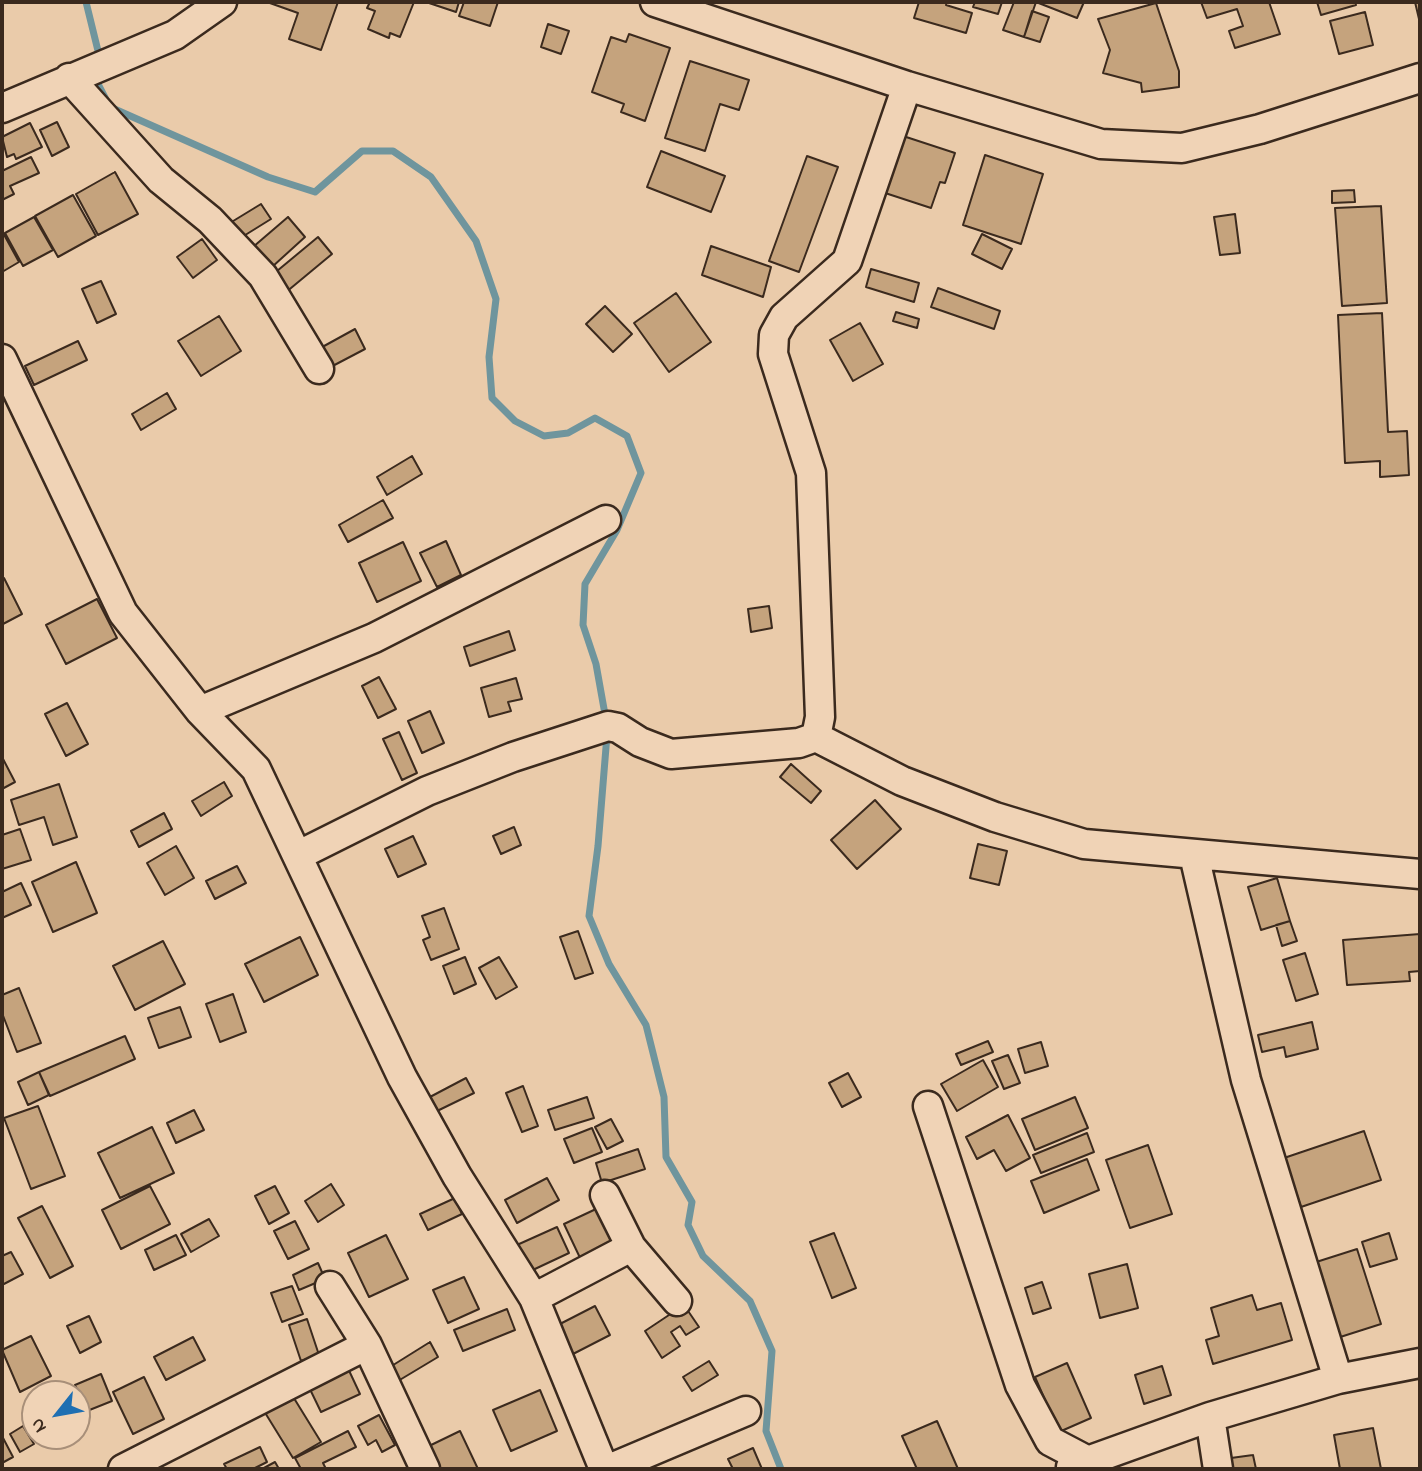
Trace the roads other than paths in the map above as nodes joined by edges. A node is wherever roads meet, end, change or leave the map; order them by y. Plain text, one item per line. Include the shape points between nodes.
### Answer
1 (222, 2) edge
2 (655, 2) edge
3 (77, 75) junction
4 (1420, 78) edge
5 (907, 86) junction
6 (2, 108) edge
7 (2, 359) edge
8 (319, 369) dead end
9 (606, 520) dead end
10 (200, 711) junction
11 (816, 737) junction
12 (299, 855) junction
13 (1194, 855) junction
14 (1420, 874) edge
15 (928, 1105) dead end
16 (605, 1195) dead end
17 (631, 1247) junction
18 (330, 1286) dead end
19 (534, 1298) junction
20 (677, 1301) dead end
21 (366, 1345) junction
22 (1420, 1363) edge
23 (1338, 1379) junction
24 (746, 1411) dead end
25 (1210, 1417) junction
26 (1076, 1465) edge
27 (123, 1469) edge
28 (425, 1469) edge
29 (604, 1469) edge
30 (609, 1469) edge
31 (1218, 1469) edge

1 - 3 street via 175,35
2 - 5 street
3 - 6 street
3 - 8 street via 161,180 210,220 263,276
4 - 5 street via 1182,148 1101,144
5 - 11 street via 847,261 784,317 772,354 811,473 820,718
7 - 10 street via 123,613
9 - 10 street via 374,638
10 - 12 street via 256,769
11 - 12 street via 799,743 671,754 608,726 427,791
11 - 13 street via 902,780 995,817 1084,844
12 - 19 street via 401,1077
13 - 14 street
13 - 23 street via 1246,1080
15 - 26 street via 1020,1385 1050,1441
16 - 17 street
17 - 19 street
17 - 20 street
18 - 21 street
19 - 29 street
21 - 27 street
21 - 28 street
22 - 23 street
23 - 25 street
24 - 30 street
25 - 26 street
25 - 31 street

